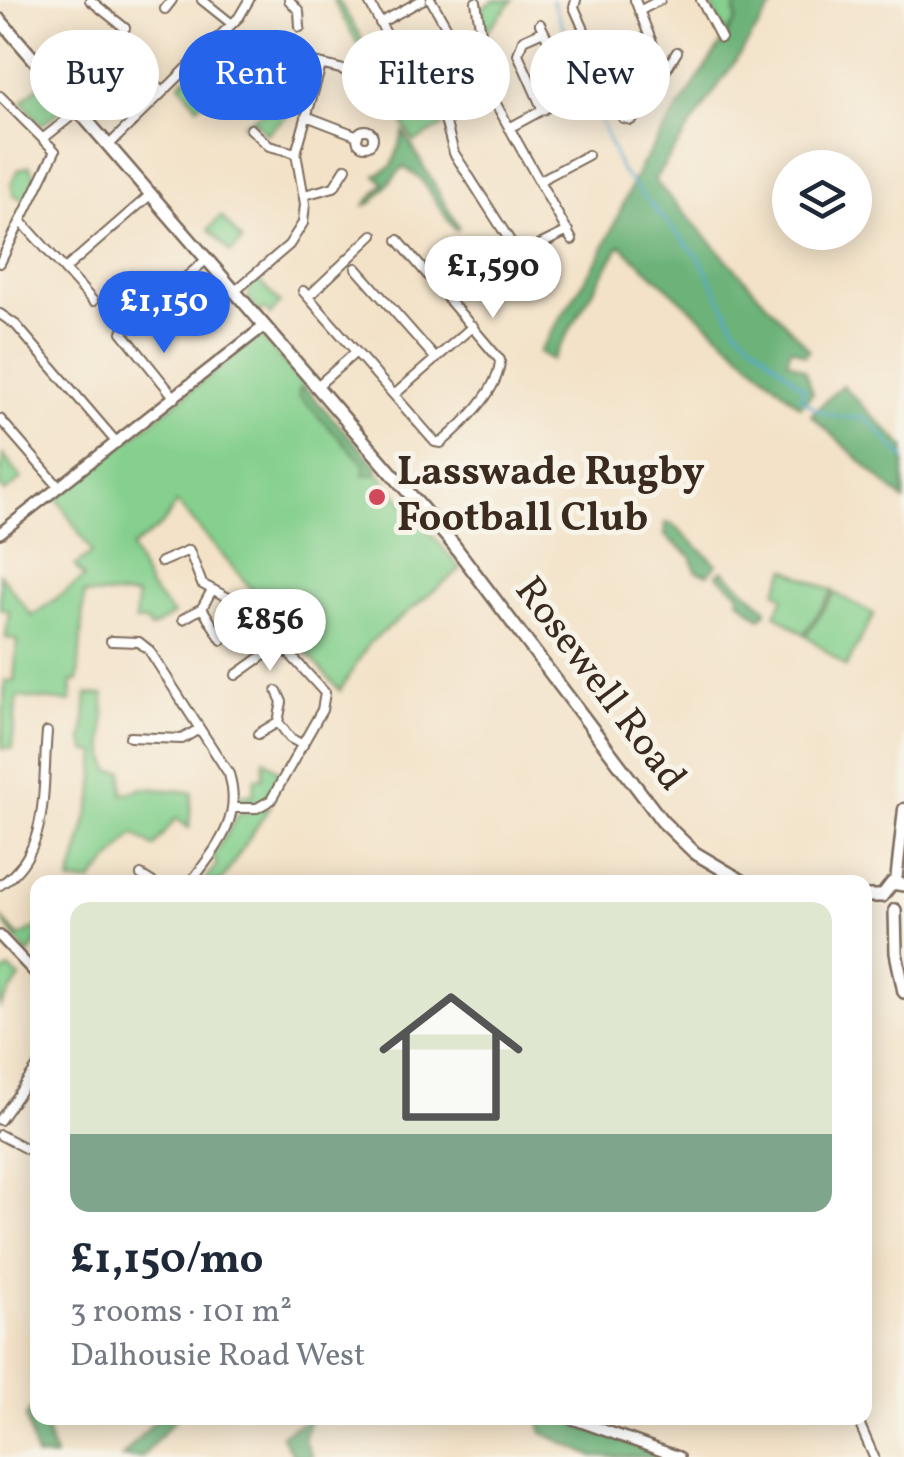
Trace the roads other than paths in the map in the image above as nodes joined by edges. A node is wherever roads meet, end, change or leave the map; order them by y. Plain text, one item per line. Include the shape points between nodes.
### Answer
1 (90, 0) edge
2 (172, 0) edge
3 (202, 0) edge
4 (250, 0) edge
5 (289, 0) edge
6 (368, 0) edge
7 (422, 0) edge
8 (431, 0) edge
9 (635, 0) edge
10 (660, 0) edge
11 (700, 0) edge
12 (478, 1) edge
13 (574, 2) edge
14 (311, 4) dead end
15 (165, 9) dead end
16 (299, 11) junction
17 (639, 11) junction
18 (0, 20) edge
19 (380, 23) junction
20 (232, 24) junction
21 (300, 27) dead end
22 (125, 28) dead end
23 (226, 30) edge
24 (482, 30) edge
25 (585, 30) edge
26 (647, 30) edge
27 (530, 37) edge
28 (721, 38) dead end
29 (677, 52) dead end
30 (30, 54) edge
31 (670, 62) edge
32 (179, 75) edge
33 (530, 86) edge
34 (159, 89) edge
35 (162, 92) junction
36 (0, 96) edge
37 (530, 117) edge
38 (67, 120) edge
39 (88, 120) edge
40 (305, 120) edge
41 (316, 120) edge
42 (446, 120) edge
43 (505, 120) edge
44 (251, 128) dead end
45 (509, 128) junction
46 (358, 136) dead end
47 (45, 138) junction
48 (263, 142) junction
49 (109, 145) junction
50 (252, 151) dead end
51 (296, 154) junction
52 (588, 156) dead end
53 (346, 168) dead end
54 (540, 182) junction
55 (304, 195) junction
56 (150, 196) junction
57 (21, 220) junction
58 (373, 235) dead end
59 (398, 240) dead end
60 (466, 254) dead end
61 (523, 256) junction
62 (206, 260) junction
63 (0, 263) edge
64 (356, 268) dead end
65 (65, 269) junction
66 (542, 277) dead end
67 (435, 283) junction
68 (532, 283) junction
69 (234, 292) junction
70 (538, 294) dead end
71 (93, 301) dead end
72 (0, 314) edge
73 (473, 326) junction
74 (263, 327) junction
75 (356, 352) junction
76 (436, 359) junction
77 (316, 387) junction
78 (394, 395) junction
79 (174, 398) junction
80 (0, 419) edge
81 (117, 443) junction
82 (60, 488) junction
83 (0, 533) edge
84 (161, 562) dead end
85 (212, 590) junction
86 (202, 608) junction
87 (182, 618) dead end
88 (222, 640) dead end
89 (110, 641) dead end
90 (281, 644) junction
91 (236, 675) dead end
92 (277, 691) dead end
93 (278, 722) junction
94 (199, 729) junction
95 (47, 732) dead end
96 (258, 734) dead end
97 (130, 737) dead end
98 (303, 745) junction
99 (233, 808) junction
100 (904, 808) edge
101 (197, 875) edge
102 (732, 875) edge
103 (900, 884) edge
104 (0, 886) edge
105 (872, 896) edge
106 (882, 896) junction
107 (900, 908) edge
108 (0, 936) edge
109 (30, 968) edge
110 (904, 992) edge
111 (30, 1078) edge
112 (28, 1081) joint
113 (0, 1120) edge
114 (0, 1135) edge
115 (30, 1151) edge
116 (590, 1425) edge
117 (860, 1425) edge
118 (679, 1457) edge
119 (874, 1457) edge

1 - 22 street
2 - 15 street
3 - 20 street
4 - 20 street
5 - 16 street
6 - 19 street
7 - 19 street
8 - 19 street via 453,44 412,70
9 - 17 street
10 - 17 street
11 - 28 street
12 - 24 street
13 - 25 street
14 - 16 street
16 - 21 street
17 - 26 street
18 - 30 main road, Rosewell Road
20 - 23 street
27 - 33 street via 518,54
29 - 31 street
32 - 35 street
34 - 35 street
35 - 49 street
36 - 47 street
37 - 45 street
38 - 47 street
39 - 49 main road, Rosewell Road
40 - 51 street
41 - 46 street
42 - 61 street via 454,152
43 - 45 street
44 - 48 street
45 - 54 street
47 - 57 street via 54,159
48 - 50 street
48 - 51 street
49 - 56 main road, Rosewell Road
51 - 55 street
52 - 54 street
53 - 55 street via 334,187
54 - 61 street via 570,236
55 - 69 street via 295,238
56 - 62 main road, Rosewell Road
56 - 65 street
57 - 63 street
57 - 65 street
58 - 75 street via 306,294
59 - 67 street
60 - 67 street
61 - 68 street
62 - 69 main road, Rosewell Road
62 - 79 street via 122,332
64 - 76 street
65 - 71 street
66 - 68 street
67 - 73 street
68 - 70 street
69 - 74 main road, Rosewell Road
72 - 81 street
73 - 76 street
73 - 78 street via 500,363 470,418 438,444
74 - 77 main road, Rosewell Road
74 - 79 street
75 - 77 street
75 - 78 street
76 - 78 street
77 - 102 main road, Rosewell Road via 452,544 662,821 695,853
79 - 81 street
80 - 82 street
81 - 82 street
82 - 83 street
84 - 85 street via 189,550 194,571
85 - 86 street
85 - 90 street via 248,608
86 - 87 street
86 - 88 street
89 - 94 street via 139,642 149,650
90 - 91 street
90 - 98 street via 324,693
92 - 93 street
93 - 96 street
93 - 98 street
94 - 97 street via 182,738
94 - 99 street via 229,774
95 - 104 street via 37,839 20,871
98 - 99 street via 267,804
99 - 101 street via 226,834
100 - 103 main road
103 - 106 main road via 884,888
105 - 106 main road
106 - 107 main road via 887,907
107 - 110 main road via 896,953
108 - 109 street
111 - 112 street
112 - 113 street
114 - 115 street
116 - 118 street
117 - 119 street

